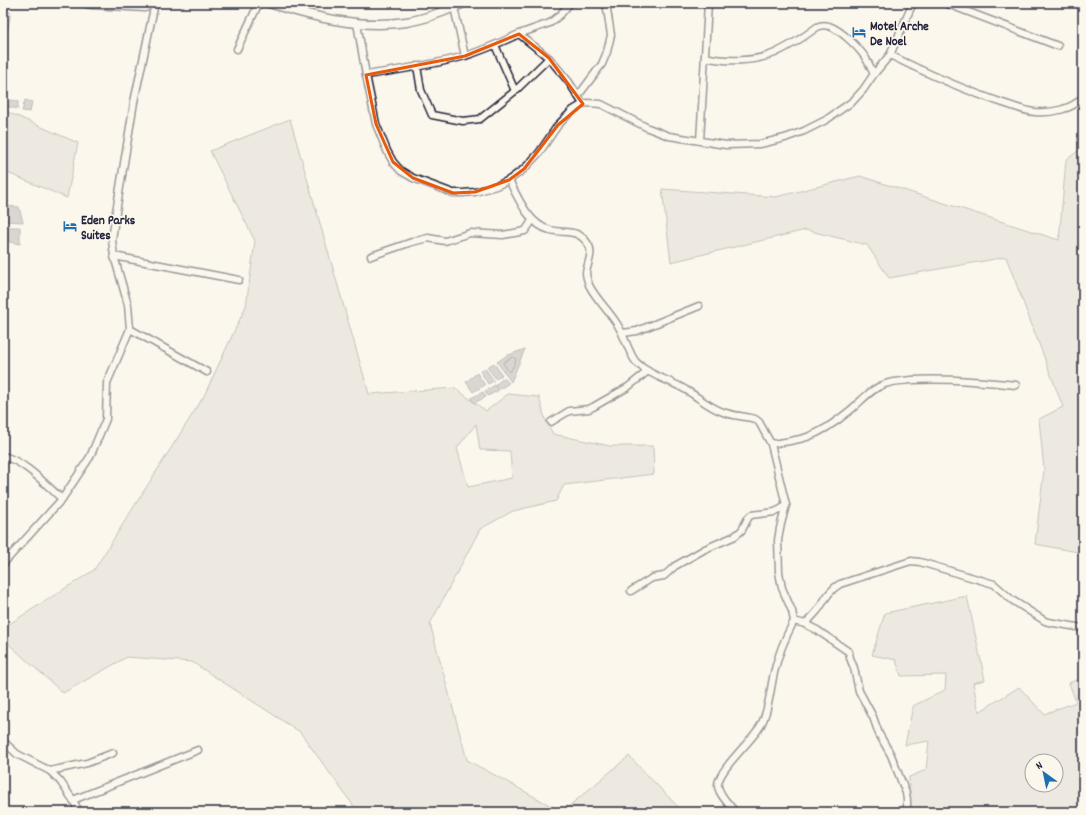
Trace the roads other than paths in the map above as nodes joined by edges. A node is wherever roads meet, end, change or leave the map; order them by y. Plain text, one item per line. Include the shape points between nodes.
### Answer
1 (82, 3) edge
2 (155, 3) edge
3 (259, 3) edge
4 (269, 3) edge
5 (464, 3) edge
6 (570, 3) edge
7 (606, 3) edge
8 (708, 3) edge
9 (913, 3) edge
10 (945, 3) edge
11 (454, 7) junction
12 (357, 23) junction
13 (519, 34) junction
14 (495, 46) junction
15 (1058, 46) dead end
16 (238, 49) dead end
17 (890, 55) junction
18 (465, 56) junction
19 (705, 57) junction
20 (549, 58) junction
21 (417, 66) junction
22 (874, 74) junction
23 (366, 75) junction
24 (515, 91) junction
25 (578, 96) junction
26 (1083, 97) edge
27 (583, 104) junction
28 (700, 141) junction
29 (509, 180) junction
30 (532, 219) junction
31 (114, 256) junction
32 (371, 256) dead end
33 (239, 280) dead end
34 (699, 306) dead end
35 (130, 329) junction
36 (623, 333) junction
37 (648, 371) junction
38 (207, 372) dead end
39 (1016, 385) dead end
40 (551, 422) dead end
41 (771, 444) junction
42 (3, 456) edge
43 (62, 499) junction
44 (786, 505) junction
45 (3, 564) edge
46 (630, 591) dead end
47 (794, 621) junction
48 (805, 624) junction
49 (1083, 628) edge
50 (3, 741) edge
51 (5, 748) edge
52 (198, 750) dead end
53 (113, 753) dead end
54 (50, 772) junction
55 (73, 800) junction
56 (79, 812) edge
57 (735, 812) edge
58 (907, 812) edge

1 - 2 street via 140,8
2 - 31 street via 134,102 115,218 112,240
3 - 16 street
4 - 12 main road via 321,17
5 - 11 main road
6 - 13 street via 550,23
7 - 25 street via 611,35 607,52 602,64
8 - 19 street
9 - 17 street
10 - 15 street
11 - 12 main road via 405,22
11 - 18 street
12 - 23 street
13 - 14 street
13 - 20 street
14 - 18 street
14 - 24 street
17 - 22 street
17 - 26 street via 923,71 1021,109 1035,112 1063,109 1073,106
18 - 21 street
19 - 22 street via 740,60 774,54 822,25 838,31 855,46 865,57
19 - 28 street
20 - 24 street
20 - 25 street
21 - 23 street
21 - 24 street via 421,90 432,115 463,121 480,119
22 - 28 street via 853,101 826,120 786,138 744,145
23 - 29 street via 381,139 393,162 402,171 413,178 453,193 476,192
25 - 27 street
27 - 28 street via 601,104 669,136
27 - 29 street via 558,125 539,153
29 - 30 street
30 - 32 street via 525,231 503,235 470,233 445,241 428,238
30 - 36 street via 549,230 576,233 589,245 591,251 587,280
31 - 33 street
31 - 35 street via 128,305
34 - 36 street via 637,331
35 - 38 street
35 - 43 street via 107,384 106,419 90,457
36 - 37 street via 636,362
37 - 40 street via 628,387 593,407 569,411
37 - 41 street via 685,389 714,409 755,419
39 - 41 street via 972,380 927,379 885,384 821,431 799,439
41 - 44 street
42 - 43 street via 24,466
43 - 45 street
44 - 46 street via 774,512 752,515 735,536 681,563 664,576 652,578
44 - 47 street via 778,540 779,572
47 - 48 street
47 - 57 street via 775,669 762,723 726,767 718,782 718,789
48 - 49 street via 834,587 911,562 920,562 994,584 1012,600 1045,621
48 - 58 street via 849,652 859,692 891,755 906,793
50 - 51 street
51 - 54 street
52 - 55 street
53 - 54 street
54 - 55 street via 60,780
55 - 56 street

